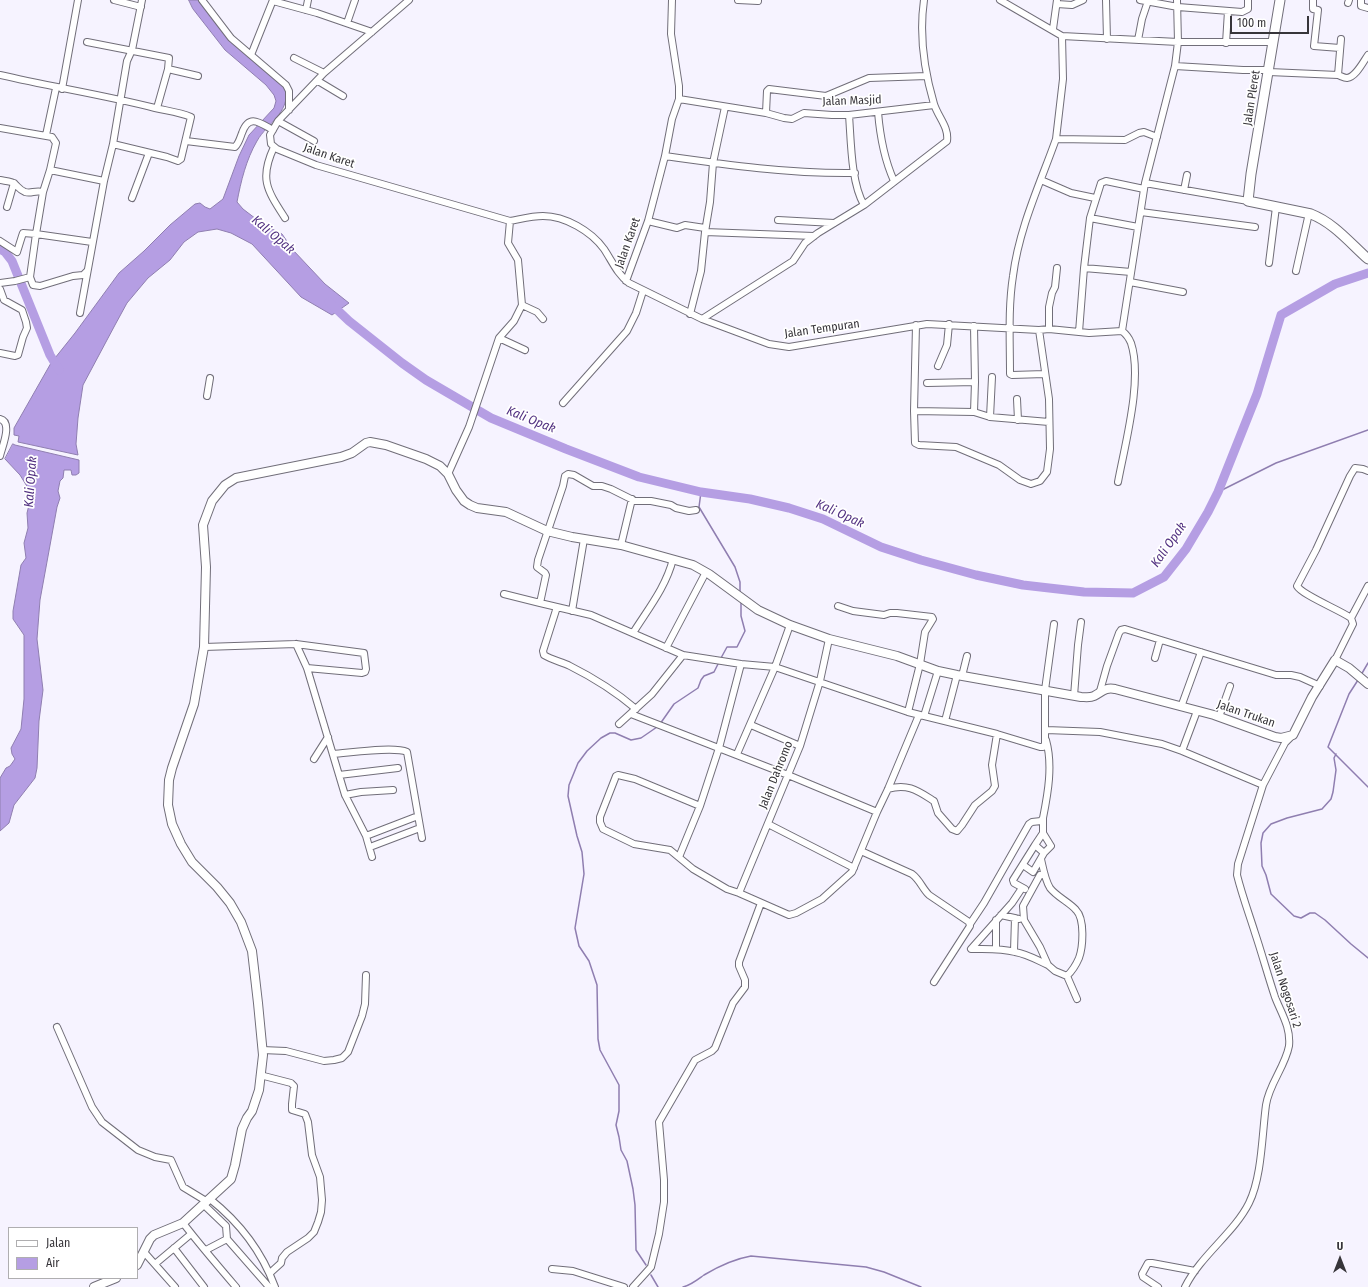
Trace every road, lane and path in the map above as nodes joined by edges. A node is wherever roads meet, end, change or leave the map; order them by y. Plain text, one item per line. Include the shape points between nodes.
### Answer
1 (78, 0) edge
2 (114, 0) edge
3 (142, 0) edge
4 (202, 0) edge
5 (308, 0) edge
6 (355, 0) edge
7 (409, 0) edge
8 (672, 0) edge
9 (738, 0) edge
10 (924, 0) edge
11 (1000, 0) edge
12 (1082, 0) edge
13 (1106, 0) edge
14 (1140, 0) edge
15 (1177, 0) edge
16 (1248, 0) edge
17 (1280, 0) edge
18 (1313, 0) edge
19 (1361, 0) edge
20 (273, 1) edge
21 (758, 1) dead end
22 (1148, 1) junction
23 (1057, 2) edge
24 (141, 7) junction
25 (1178, 7) junction
26 (1368, 8) edge
27 (306, 10) junction
28 (1228, 11) junction
29 (347, 23) junction
30 (1053, 30) junction
31 (372, 32) junction
32 (1062, 36) junction
33 (1107, 39) junction
34 (1341, 39) dead end
35 (1138, 40) junction
36 (87, 42) dead end
37 (1178, 42) junction
38 (1273, 42) junction
39 (1226, 43) junction
40 (1340, 48) junction
41 (132, 50) junction
42 (250, 55) junction
43 (1368, 55) edge
44 (294, 58) dead end
45 (1175, 66) junction
46 (168, 69) junction
47 (1269, 71) junction
48 (324, 73) junction
49 (0, 75) edge
50 (1338, 75) junction
51 (198, 76) dead end
52 (927, 76) junction
53 (318, 81) junction
54 (59, 88) junction
55 (343, 96) dead end
56 (120, 99) junction
57 (679, 100) junction
58 (934, 105) junction
59 (725, 107) junction
60 (157, 108) junction
61 (289, 110) junction
62 (878, 112) junction
63 (766, 113) junction
64 (848, 115) junction
65 (278, 120) junction
66 (0, 128) edge
67 (270, 128) junction
68 (46, 136) junction
69 (1157, 136) junction
70 (1056, 139) junction
71 (314, 140) dead end
72 (186, 141) junction
73 (113, 144) junction
74 (274, 147) junction
75 (149, 153) junction
76 (665, 156) junction
77 (714, 163) junction
78 (50, 170) junction
79 (854, 173) junction
80 (1187, 175) dead end
81 (0, 180) edge
82 (1041, 180) junction
83 (104, 181) junction
84 (894, 181) junction
85 (14, 183) junction
86 (1145, 186) junction
87 (1184, 190) junction
88 (43, 192) junction
89 (132, 198) dead end
90 (1096, 198) junction
91 (1248, 201) junction
92 (864, 205) junction
93 (7, 206) dead end
94 (1276, 207) junction
95 (1141, 212) junction
96 (1309, 213) junction
97 (285, 218) dead end
98 (1090, 218) junction
99 (778, 220) dead end
100 (510, 221) junction
101 (648, 221) junction
102 (834, 223) junction
103 (1138, 227) junction
104 (1255, 227) dead end
105 (705, 230) junction
106 (36, 234) junction
107 (814, 236) junction
108 (0, 241) edge
109 (92, 242) junction
110 (1368, 259) edge
111 (1269, 263) dead end
112 (1057, 268) dead end
113 (1084, 268) junction
114 (87, 271) junction
115 (1296, 271) dead end
116 (1131, 272) junction
117 (27, 278) junction
118 (626, 280) junction
119 (1130, 282) junction
120 (0, 283) edge
121 (0, 289) edge
122 (643, 291) junction
123 (1183, 292) dead end
124 (522, 305) junction
125 (80, 313) dead end
126 (690, 314) junction
127 (544, 319) dead end
128 (702, 319) junction
129 (948, 324) junction
130 (916, 326) junction
131 (974, 326) junction
132 (1011, 328) junction
133 (1049, 329) junction
134 (1039, 330) junction
135 (1122, 331) junction
136 (1079, 332) junction
137 (500, 338) junction
138 (525, 350) dead end
139 (0, 353) edge
140 (938, 366) dead end
141 (1045, 374) junction
142 (992, 377) dead end
143 (210, 378) dead end
144 (975, 382) junction
145 (927, 383) dead end
146 (207, 396) dead end
147 (1017, 399) dead end
148 (563, 403) dead end
149 (914, 411) junction
150 (974, 412) junction
151 (990, 417) junction
152 (0, 419) edge
153 (1018, 420) junction
154 (1049, 422) junction
155 (0, 456) edge
156 (1368, 471) edge
157 (448, 474) junction
158 (1118, 482) dead end
159 (632, 499) junction
160 (696, 510) dead end
161 (547, 531) junction
162 (584, 539) junction
163 (621, 545) junction
164 (673, 559) junction
165 (706, 572) junction
166 (1368, 586) edge
167 (504, 594) dead end
168 (540, 603) junction
169 (838, 606) dead end
170 (557, 607) junction
171 (572, 611) junction
172 (1351, 618) junction
173 (1081, 622) dead end
174 (1054, 624) dead end
175 (790, 625) junction
176 (633, 632) junction
177 (829, 639) junction
178 (1160, 640) junction
179 (296, 644) junction
180 (204, 647) junction
181 (666, 648) junction
182 (1200, 652) junction
183 (682, 655) junction
184 (968, 656) dead end
185 (1155, 658) dead end
186 (1335, 660) junction
187 (741, 664) junction
188 (920, 664) junction
189 (775, 667) junction
190 (307, 668) junction
191 (938, 671) junction
192 (959, 676) junction
193 (820, 682) junction
194 (1368, 684) edge
195 (1230, 686) dead end
196 (1320, 686) junction
197 (1045, 690) junction
198 (1100, 691) junction
199 (1074, 696) junction
200 (1181, 707) junction
201 (636, 709) junction
202 (1197, 711) junction
203 (908, 712) junction
204 (631, 714) junction
205 (922, 716) junction
206 (1219, 717) junction
207 (945, 721) junction
208 (619, 724) dead end
209 (751, 725) junction
210 (1046, 730) junction
211 (997, 734) junction
212 (1293, 735) junction
213 (328, 737) junction
214 (1045, 740) junction
215 (800, 746) junction
216 (719, 748) junction
217 (1182, 751) junction
218 (333, 754) junction
219 (737, 754) junction
220 (314, 759) dead end
221 (398, 768) dead end
222 (339, 775) junction
223 (788, 775) junction
224 (1263, 786) junction
225 (888, 789) junction
226 (393, 790) dead end
227 (345, 795) junction
228 (700, 806) junction
229 (877, 812) junction
230 (418, 816) junction
231 (1043, 818) junction
232 (768, 824) junction
233 (420, 828) junction
234 (1043, 833) junction
235 (366, 836) junction
236 (422, 838) dead end
237 (1035, 845) junction
238 (370, 847) junction
239 (861, 851) junction
240 (1042, 856) junction
241 (680, 857) junction
242 (372, 858) dead end
243 (1023, 865) junction
244 (854, 868) junction
245 (1033, 872) junction
246 (1040, 875) junction
247 (1047, 879) junction
248 (1022, 888) junction
249 (1030, 892) junction
250 (739, 894) junction
251 (761, 903) junction
252 (1015, 918) junction
253 (1024, 920) junction
254 (996, 922) junction
255 (970, 924) junction
256 (996, 949) junction
257 (1014, 952) junction
258 (1048, 964) junction
259 (366, 975) dead end
260 (1068, 976) junction
261 (934, 982) dead end
262 (1076, 999) dead end
263 (57, 1027) dead end
264 (262, 1050) junction
265 (260, 1075) junction
266 (206, 1201) junction
267 (183, 1223) junction
268 (191, 1234) junction
269 (227, 1239) junction
270 (174, 1248) junction
271 (206, 1250) junction
272 (144, 1252) junction
273 (138, 1263) edge
274 (155, 1264) junction
275 (552, 1269) dead end
276 (1195, 1271) junction
277 (270, 1273) junction
278 (114, 1279) edge
279 (94, 1287) edge
280 (175, 1287) edge
281 (204, 1287) edge
282 (236, 1287) edge
283 (270, 1287) edge
284 (276, 1287) edge
285 (624, 1287) edge
286 (633, 1287) edge
287 (1158, 1287) edge
288 (1185, 1287) edge

1 - 54 street
2 - 24 street
3 - 24 street
4 - 42 street via 231,38
5 - 27 street
6 - 29 street
7 - 31 street
8 - 57 street, Jalan Karet via 671,34
9 - 21 street
10 - 52 street via 921,30
11 - 30 street
12 - 23 street via 1072,5
13 - 33 street
14 - 22 street
15 - 25 street
16 - 28 street via 1246,11
17 - 38 main road, Jalan Pleret
18 - 40 street via 1313,9 1318,10 1314,46
19 - 26 street via 1361,6
20 - 27 street
20 - 42 street
22 - 25 street
22 - 35 street
23 - 30 street
24 - 41 street
25 - 28 street
25 - 37 street
27 - 29 street
28 - 39 street
29 - 31 street
30 - 32 street
31 - 48 street
32 - 33 street
32 - 70 street via 1062,79
33 - 35 street
34 - 40 street
35 - 37 street
36 - 41 street
37 - 39 street
37 - 45 street
38 - 39 street
38 - 47 main road, Jalan Pleret
40 - 50 street
41 - 46 street via 167,57 170,60
41 - 56 street via 127,61
42 - 61 street via 286,85 289,91
43 - 50 street via 1350,77
44 - 48 street
45 - 47 street
45 - 69 street
46 - 51 street
46 - 60 street
47 - 50 street
47 - 91 main road, Jalan Pleret
48 - 53 street
49 - 54 street
52 - 58 street
52 - 63 street via 869,78 826,96 769,88
53 - 55 street
53 - 61 street
54 - 56 street
54 - 68 street
56 - 60 street
56 - 73 street
57 - 59 street, Jalan Masjid
57 - 76 street, Jalan Karet via 672,119
58 - 62 street, Jalan Masjid
58 - 84 street via 946,129 947,141
59 - 63 street, Jalan Masjid
59 - 77 street
60 - 72 street via 191,117
61 - 65 street
62 - 64 street, Jalan Masjid
62 - 84 street via 880,136 888,169
63 - 64 street, Jalan Masjid via 792,119 804,113
64 - 79 street
65 - 67 street
65 - 71 street
66 - 68 street
67 - 72 street via 252,121 246,125 235,147
67 - 74 street via 269,139
68 - 78 street via 52,137 56,143
69 - 70 street via 1144,132 1125,140
69 - 86 street
70 - 82 street
72 - 75 street via 181,159 178,161
73 - 75 street
73 - 83 street
74 - 97 street via 266,168 266,180 271,197
74 - 100 street, Jalan Karet via 316,165
75 - 89 street
76 - 77 street
76 - 101 street, Jalan Karet
77 - 79 street via 823,174
77 - 105 street
78 - 83 street
78 - 88 street
79 - 92 street
80 - 87 street
81 - 85 street
82 - 90 street via 1071,193
82 - 132 street via 1024,225 1013,274
83 - 109 street
84 - 92 street
85 - 88 street via 19,189 30,193 36,190
85 - 93 street
86 - 87 street
86 - 90 street via 1104,181
86 - 95 street
87 - 91 street
88 - 106 street
90 - 98 street
91 - 94 main road
92 - 102 street
94 - 96 main road
94 - 111 street
95 - 103 street
95 - 104 street
96 - 110 main road via 1333,226
96 - 115 street
98 - 103 street
98 - 113 street
99 - 102 street
100 - 118 street, Jalan Karet via 542,216 568,221 585,231 604,248 616,269
100 - 124 street via 508,244 518,260
101 - 105 street via 677,228 685,225
101 - 118 street, Jalan Karet
102 - 107 street
103 - 116 street
105 - 107 street
105 - 126 street via 701,271
106 - 108 street via 23,233 17,252
106 - 109 street
106 - 117 street
107 - 128 street via 793,261
109 - 114 street
112 - 133 street via 1049,307
113 - 116 street
113 - 136 street
114 - 117 street via 83,275 40,286 33,285
114 - 125 street
116 - 119 street
117 - 120 street
118 - 122 street, Jalan Tempuran
119 - 123 street
119 - 135 street
121 - 139 street via 4,300 22,310 27,328 18,355
122 - 126 street, Jalan Tempuran
122 - 148 street via 627,330
124 - 127 street via 537,312
124 - 137 street via 514,321
126 - 128 street, Jalan Tempuran
128 - 130 street, Jalan Tempuran via 783,347
129 - 130 street, Jalan Tempuran
129 - 131 street, Jalan Tempuran
129 - 140 street via 947,345
130 - 149 street
131 - 132 street, Jalan Tempuran
131 - 144 street
132 - 134 street, Jalan Tempuran
132 - 141 street via 1010,374
133 - 134 street, Jalan Tempuran
133 - 136 street, Jalan Tempuran
134 - 141 street
135 - 136 street, Jalan Tempuran
135 - 158 street via 1128,337 1133,350 1134,384
137 - 138 street
137 - 157 street via 469,427
141 - 154 street
142 - 151 street
143 - 146 street
144 - 145 street
144 - 150 street
147 - 153 street
149 - 150 street
149 - 154 street via 913,437 916,444 956,447 999,465 1020,480 1031,484 1040,481 1047,472 1050,449
150 - 151 street
151 - 153 street
152 - 155 street via 6,423 6,434
153 - 154 street
156 - 172 street via 1355,468 1297,584 1298,589
157 - 161 street via 456,490 470,505 506,512
157 - 180 street via 440,466 426,459 370,442 341,457 244,475 230,482 212,501 203,524 206,567
159 - 160 street via 638,502 666,504 689,511
159 - 161 street via 602,486 589,485 568,474 565,476
159 - 163 street
161 - 162 street
161 - 168 street via 537,564 539,569 546,573
162 - 163 street
162 - 171 street
163 - 164 street
164 - 165 street
164 - 176 street via 662,588
165 - 175 street via 758,610
165 - 181 street
166 - 172 street
167 - 168 street
168 - 170 street
169 - 188 street via 884,616 897,613 932,617 932,623 925,632
170 - 171 street
170 - 201 street via 543,651 544,655 590,676
171 - 176 street via 591,615
172 - 186 street via 1353,624
173 - 199 street
174 - 197 street
175 - 177 street
175 - 189 street
176 - 181 street
177 - 188 street
177 - 193 street, Jalan Dahromo
178 - 182 street
178 - 185 street
178 - 198 street via 1121,630
179 - 180 street
179 - 190 street
179 - 190 street via 364,653 366,669 362,673
180 - 264 street via 194,704 169,780 168,805 181,844 192,862 217,887 241,922 252,951
181 - 183 street
182 - 196 street via 1276,675 1300,677
182 - 200 street
183 - 187 street
183 - 201 street via 656,690
184 - 192 street
186 - 194 street via 1350,668
186 - 196 street
187 - 189 street
187 - 216 street
188 - 191 street
188 - 203 street
189 - 193 street
189 - 209 street
190 - 213 street
191 - 192 street
191 - 205 street
192 - 197 street
192 - 207 street
193 - 203 street
193 - 215 street, Jalan Dahromo
195 - 206 street
196 - 212 street
197 - 199 street
197 - 210 street
198 - 199 street via 1088,698
198 - 200 street, Jalan Trukan via 1115,688
200 - 202 street, Jalan Trukan
201 - 204 street
202 - 206 street, Jalan Trukan
202 - 217 street
203 - 205 street
204 - 208 street
204 - 216 street
205 - 207 street
205 - 225 street
206 - 212 street, Jalan Trukan via 1275,738
207 - 211 street
209 - 215 street
209 - 219 street
210 - 214 street
210 - 217 street via 1100,732 1162,744
211 - 214 street via 1040,747 1043,747
211 - 225 street via 992,765 995,786 975,805 957,831 938,813 934,801 915,789
212 - 224 street, Jalan Nogosari 2 via 1285,743
213 - 218 street
213 - 220 street
214 - 231 street via 1049,756 1049,781
215 - 223 street, Jalan Dahromo
216 - 219 street
216 - 228 street
217 - 224 street
218 - 222 street
218 - 230 street via 392,750 407,752
219 - 223 street
221 - 222 street
222 - 227 street
223 - 229 street
223 - 232 street, Jalan Dahromo
224 - 276 street, Jalan Nogosari 2 via 1238,864 1237,875 1276,998 1286,1021 1288,1046 1268,1095 1264,1133 1249,1204
225 - 229 street
226 - 227 street
227 - 235 street
228 - 241 street
228 - 241 street via 634,779 616,776 600,817 603,829 634,844 670,850
229 - 239 street
230 - 233 street
230 - 235 street
231 - 234 street
231 - 255 street via 1030,824
232 - 244 street
232 - 250 street, Jalan Dahromo
233 - 236 street
233 - 238 street
234 - 237 street
234 - 240 street via 1051,846
235 - 238 street
237 - 240 street
237 - 243 street
238 - 242 street
239 - 244 street
239 - 255 street via 912,874 924,890
240 - 245 street
240 - 247 street
241 - 250 street via 693,869
243 - 245 street
243 - 248 street via 1014,880 1014,883
244 - 251 street via 822,898 796,914 789,915
245 - 246 street
246 - 247 street
246 - 249 street
247 - 260 street via 1050,887 1076,910 1081,918 1082,945 1079,957
248 - 249 street
248 - 254 street
249 - 253 street via 1023,906
250 - 251 street
251 - 286 street via 739,962 745,987 733,1002 715,1048 695,1060 659,1122 664,1180 664,1202 659,1234 651,1268
252 - 253 street
252 - 254 street
252 - 257 street
253 - 258 street
254 - 256 street
254 - 256 street via 971,949
255 - 261 street
256 - 257 street
257 - 258 street
258 - 260 street via 1055,971
259 - 264 street via 362,1016 348,1052 342,1058 324,1061 286,1051
260 - 262 street
263 - 266 street via 92,1107 102,1122 138,1150 171,1160 183,1187
264 - 265 street
265 - 266 street via 259,1090 242,1129 231,1179
265 - 277 street via 294,1086 292,1110 304,1114 308,1122 312,1155 320,1177 322,1200 320,1217 314,1232 287,1252 281,1263
266 - 267 street
266 - 269 street via 226,1226
266 - 277 street via 227,1214 240,1228
267 - 268 street
267 - 272 street via 154,1235
268 - 270 street
268 - 271 street
269 - 271 street
269 - 283 street
270 - 274 street
270 - 281 street
271 - 282 street
272 - 273 street
272 - 274 street
274 - 280 street
275 - 285 street via 573,1271
276 - 287 street via 1148,1263 1142,1277
276 - 288 street, Jalan Nogosari 2
277 - 284 street
278 - 279 street

